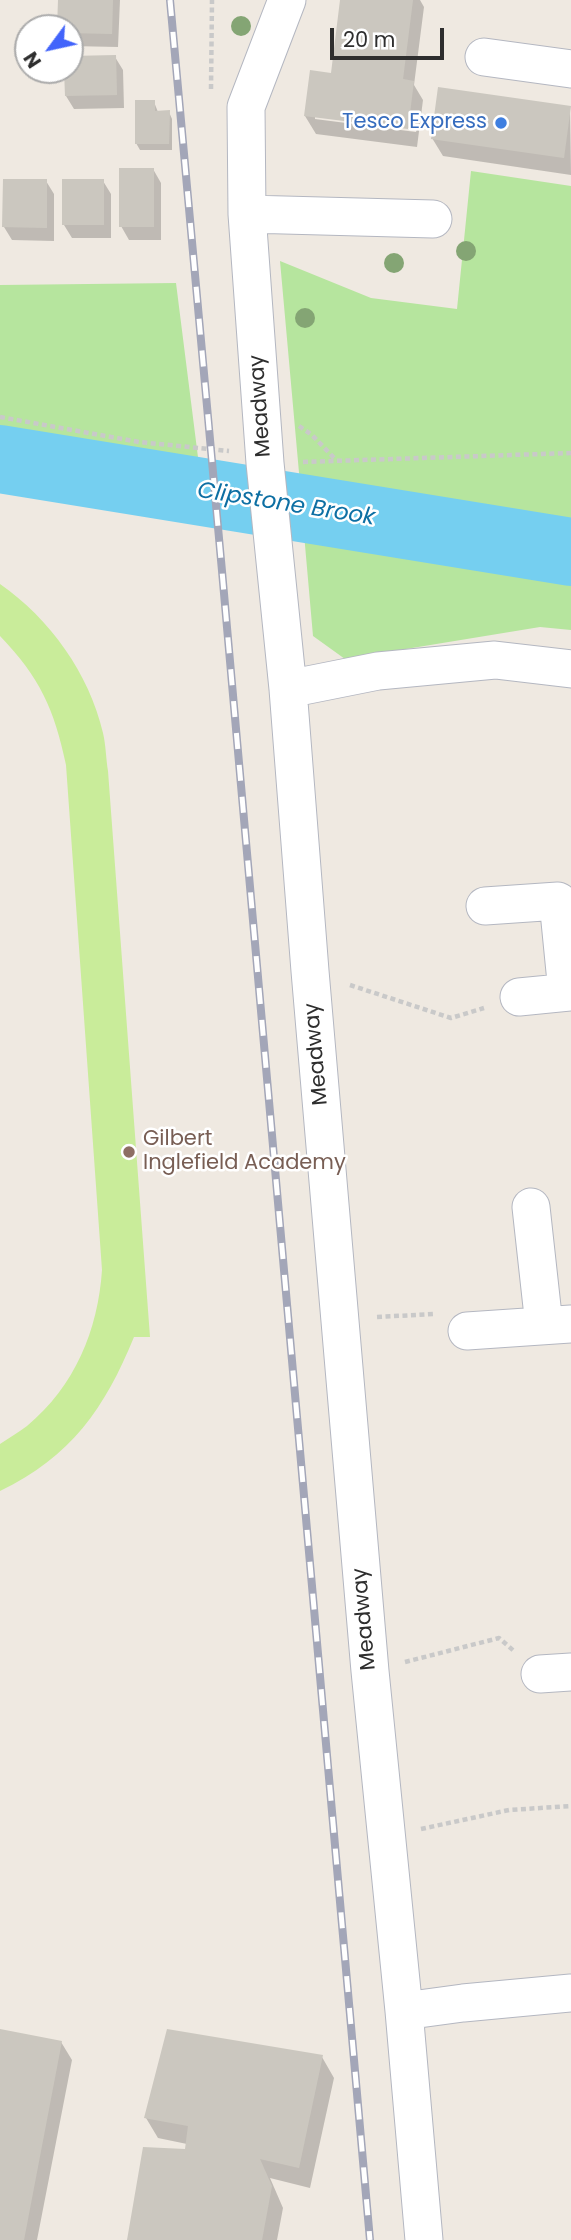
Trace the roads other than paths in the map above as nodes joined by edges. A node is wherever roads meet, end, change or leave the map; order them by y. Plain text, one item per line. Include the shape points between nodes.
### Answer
1 (287, 0) edge
2 (484, 57) dead end
3 (571, 69) edge
4 (247, 214) junction
5 (433, 219) dead end
6 (571, 668) edge
7 (288, 689) junction
8 (485, 906) dead end
9 (569, 992) edge
10 (519, 997) road end
11 (531, 1207) dead end
12 (558, 1324) edge
13 (467, 1331) road end
14 (571, 1993) edge
15 (404, 2011) junction
16 (424, 2240) edge

1 - 4 street, Meadway via 246,107
2 - 3 street
4 - 5 street
4 - 7 street, Meadway via 255,461 277,575
6 - 7 street via 495,660 378,671
7 - 15 street, Meadway via 370,1671
8 - 9 street via 558,901
9 - 10 street
11 - 12 street
12 - 13 street
14 - 15 street
15 - 16 street, Meadway

